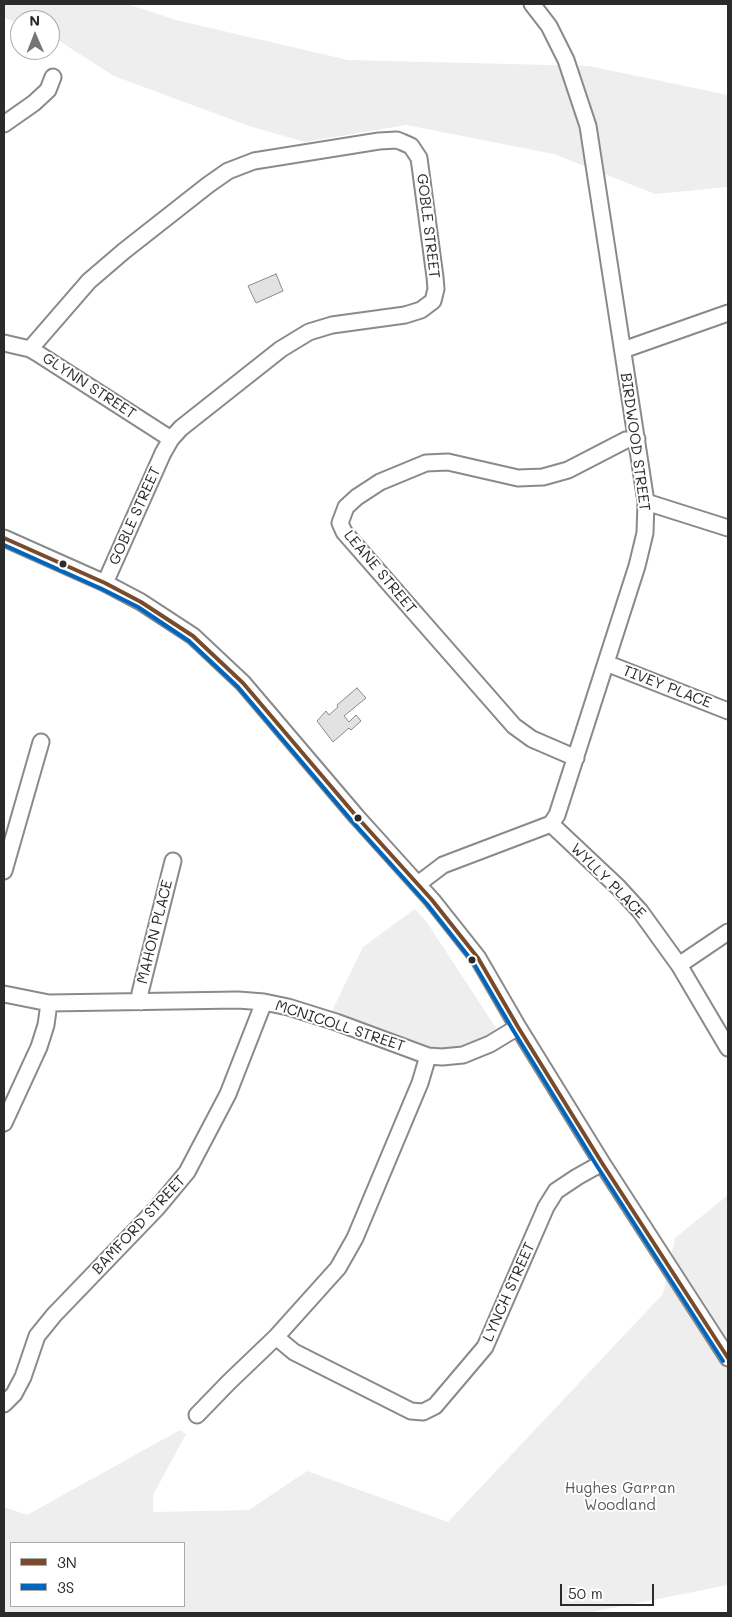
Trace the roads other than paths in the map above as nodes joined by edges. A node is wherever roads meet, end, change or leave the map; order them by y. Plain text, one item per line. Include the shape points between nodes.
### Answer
1 (532, 4) edge
2 (53, 77) dead end
3 (4, 124) edge
4 (728, 313) edge
5 (4, 343) edge
6 (30, 349) junction
7 (623, 350) junction
8 (171, 439) junction
9 (637, 439) junction
10 (646, 502) junction
11 (728, 528) edge
12 (4, 538) edge
13 (105, 583) junction
14 (606, 663) junction
15 (728, 711) edge
16 (41, 742) dead end
17 (576, 758) junction
18 (551, 824) junction
19 (173, 861) dead end
20 (4, 871) edge
21 (418, 884) junction
22 (728, 932) edge
23 (679, 965) junction
24 (4, 994) edge
25 (141, 1002) junction
26 (264, 1002) junction
27 (49, 1004) junction
28 (518, 1027) junction
29 (728, 1048) edge
30 (428, 1056) junction
31 (4, 1123) edge
32 (602, 1162) junction
33 (276, 1337) junction
34 (728, 1358) edge
35 (4, 1404) edge
36 (197, 1415) dead end

1 - 7 street, BIRDWOOD STREET via 549,26 566,60 588,126
2 - 3 street via 48,90
4 - 7 street
5 - 6 street, GLYNN STREET
6 - 8 street, GLYNN STREET
6 - 8 street, GOBLE STREET via 89,281 228,172 254,161 379,141 397,140 411,146 420,158 435,278 433,301 421,310 309,332 281,349
7 - 9 street, BIRDWOOD STREET
8 - 13 street, GOBLE STREET
9 - 10 street, BIRDWOOD STREET
9 - 17 street, LEANE STREET via 626,440 568,470 543,478 518,478 448,462 426,464 380,482 357,497 346,507 340,523 344,532 514,726 532,739
10 - 11 street
10 - 14 street, BIRDWOOD STREET via 645,532 637,566
12 - 13 street
13 - 21 street via 174,623 210,650 243,682
14 - 15 street, TIVEY PLACE
14 - 17 street, BIRDWOOD STREET
16 - 20 street
17 - 18 street, BIRDWOOD STREET via 557,816
18 - 21 street via 443,865
18 - 23 street, WYLLY PLACE via 640,911
19 - 25 street, MAHON PLACE via 140,993
21 - 28 street via 478,958
22 - 23 street
23 - 29 street, WYLLY PLACE
24 - 27 street, MCNICOLL STREET
25 - 26 street, MCNICOLL STREET
25 - 27 street, MCNICOLL STREET
26 - 30 street, MCNICOLL STREET via 336,1022
26 - 35 street, BAMFORD STREET via 228,1094 187,1172 37,1336 23,1377
27 - 31 street via 39,1048
28 - 30 street, MCNICOLL STREET via 463,1055
28 - 32 street
30 - 33 street via 420,1083 355,1238 338,1268
32 - 33 street, LYNCH STREET via 556,1191 485,1347 435,1406 423,1412 411,1411 294,1352
32 - 34 street
33 - 36 street

